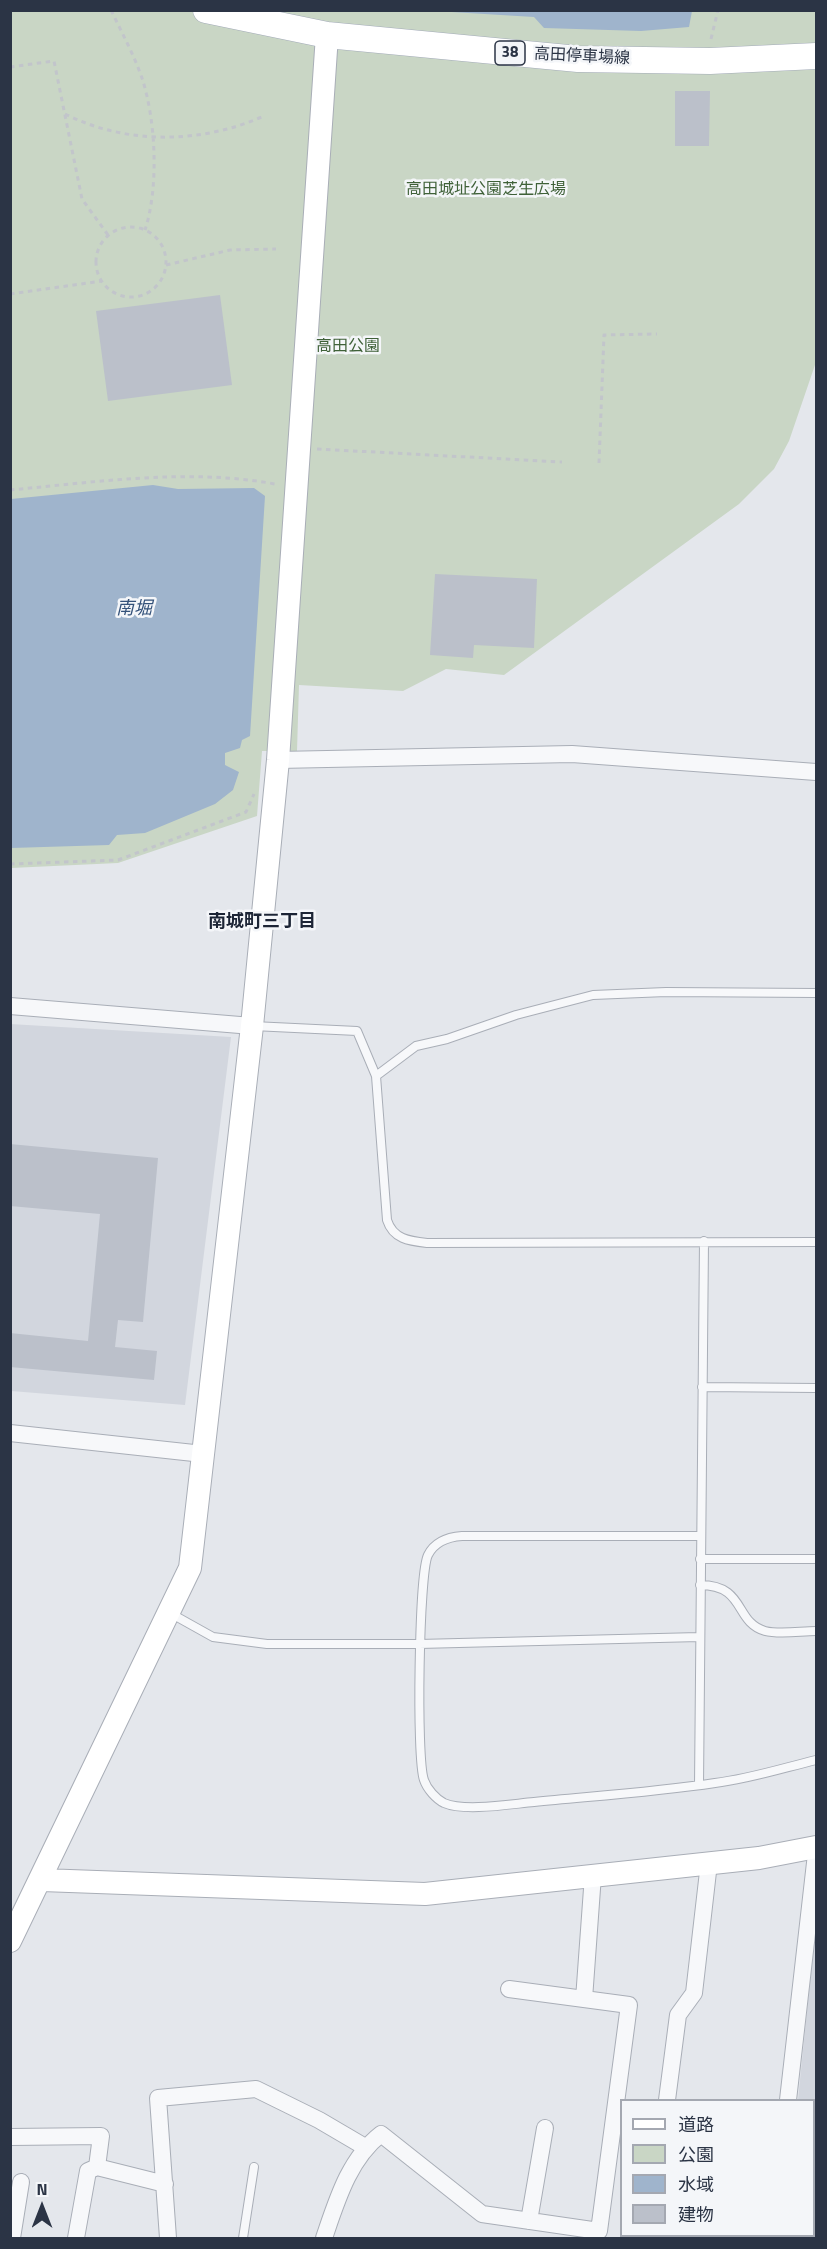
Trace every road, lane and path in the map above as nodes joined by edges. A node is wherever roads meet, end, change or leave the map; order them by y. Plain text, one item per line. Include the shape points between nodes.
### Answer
1 (111, 10) edge
2 (206, 10) edge
3 (718, 10) edge
4 (327, 35) junction
5 (711, 39) dead end
6 (816, 56) edge
7 (10, 67) edge
8 (65, 114) junction
9 (264, 116) dead end
10 (152, 136) junction
11 (146, 230) junction
12 (108, 235) junction
13 (276, 249) dead end
14 (166, 265) junction
15 (102, 281) junction
16 (10, 294) edge
17 (657, 333) dead end
18 (315, 449) dead end
19 (562, 462) dead end
20 (599, 464) dead end
21 (275, 484) dead end
22 (10, 490) edge
23 (278, 760) junction
24 (816, 772) edge
25 (255, 793) dead end
26 (10, 864) edge
27 (816, 993) edge
28 (10, 1006) edge
29 (252, 1026) junction
30 (376, 1076) junction
31 (704, 1241) junction
32 (816, 1242) edge
33 (702, 1387) junction
34 (816, 1388) edge
35 (10, 1433) edge
36 (203, 1454) junction
37 (700, 1536) junction
38 (700, 1559) junction
39 (816, 1559) edge
40 (700, 1585) junction
41 (167, 1611) junction
42 (816, 1631) edge
43 (699, 1637) junction
44 (419, 1644) junction
45 (816, 1760) edge
46 (699, 1785) junction
47 (816, 1847) edge
48 (816, 1854) edge
49 (709, 1863) junction
50 (593, 1875) junction
51 (42, 1880) junction
52 (10, 1941) edge
53 (509, 1989) dead end
54 (584, 1999) junction
55 (667, 2099) edge
56 (788, 2099) edge
57 (545, 2128) dead end
58 (10, 2137) edge
59 (364, 2147) junction
60 (97, 2167) junction
61 (254, 2167) dead end
62 (21, 2182) dead end
63 (165, 2184) junction
64 (529, 2221) junction
65 (12, 2238) edge
66 (76, 2238) edge
67 (168, 2238) edge
68 (243, 2238) edge
69 (324, 2238) edge

1 - 10 path via 143,80
2 - 4 main road, 高田停車場線 / 38
3 - 5 path
4 - 6 main road, 高田停車場線 / 38 via 578,59 710,61
4 - 23 street
7 - 8 path via 54,61
8 - 10 path via 102,130
8 - 12 path via 82,200
9 - 10 path via 210,134
10 - 11 path via 153,207
11 - 12 path via 125,227
11 - 14 path via 163,247
12 - 15 path via 96,259
13 - 14 path via 230,250
14 - 15 path via 160,282 146,294 119,295
15 - 16 path
17 - 20 path via 604,335
18 - 19 path
21 - 22 path via 244,478 190,478
23 - 24 street via 572,754
23 - 29 street
25 - 26 path via 246,812 118,860
27 - 30 lane via 593,995 416,1046
28 - 29 street
29 - 30 lane via 357,1031
29 - 36 street
30 - 31 lane via 387,1220 391,1231 399,1237 427,1243
31 - 32 lane
31 - 33 lane
33 - 34 lane
33 - 37 lane
35 - 36 street
36 - 41 street via 190,1568
37 - 38 lane
37 - 44 lane via 569,1534 445,1538 430,1551 425,1564
38 - 39 lane
38 - 40 lane
40 - 42 lane via 720,1587 730,1593 751,1623 762,1630
40 - 43 lane
41 - 44 lane via 204,1634 232,1640 267,1644
41 - 51 street
43 - 44 lane
43 - 46 lane
44 - 46 lane via 423,1778 445,1804 522,1803
45 - 46 lane
47 - 49 street
48 - 56 street
49 - 50 street
49 - 55 street via 694,1993 678,2015
50 - 51 street via 425,1894
50 - 54 street
51 - 52 street
53 - 54 street
54 - 64 street via 629,2005 599,2231
57 - 64 street
58 - 60 street via 101,2136
59 - 63 street via 256,2089 159,2098
59 - 64 street via 381,2134 482,2214
59 - 69 street
60 - 63 street
60 - 66 street via 88,2171
61 - 68 lane
62 - 65 street
63 - 67 street

